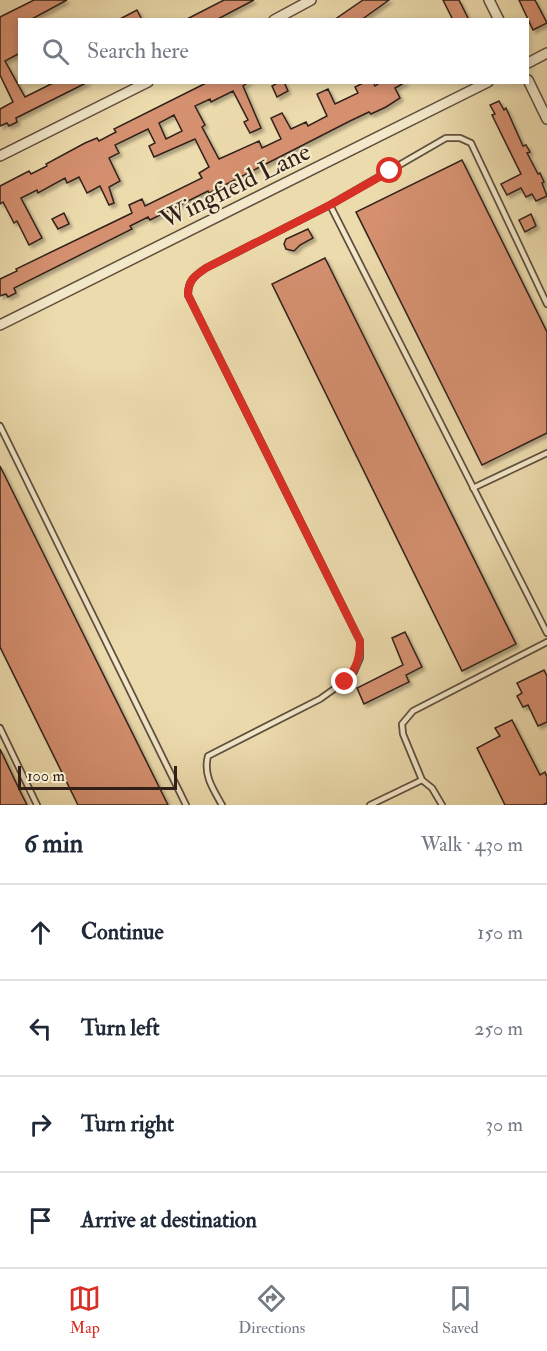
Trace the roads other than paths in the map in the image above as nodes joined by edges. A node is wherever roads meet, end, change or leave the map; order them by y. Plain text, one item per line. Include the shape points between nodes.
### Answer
1 (311, 0) edge
2 (489, 0) edge
3 (278, 18) edge
4 (498, 18) edge
5 (547, 53) edge
6 (529, 62) edge
7 (529, 82) edge
8 (144, 84) edge
9 (484, 84) edge
10 (547, 119) edge
11 (0, 156) edge
12 (330, 205) junction
13 (547, 304) edge
14 (0, 325) edge
15 (0, 426) edge
16 (547, 453) edge
17 (473, 488) junction
18 (547, 633) edge
19 (547, 642) edge
20 (0, 728) edge
21 (422, 780) junction
22 (38, 805) edge
23 (186, 805) edge
24 (222, 805) edge
25 (370, 805) edge
26 (441, 805) edge

1 - 3 street
2 - 4 street
5 - 6 street
7 - 10 street
8 - 11 street
9 - 14 street, Wingfield Lane
12 - 13 lane via 446,138 471,143
12 - 17 lane
12 - 24 lane via 206,268 188,286 188,295 360,641 360,658 345,682 320,699 208,756 208,778
15 - 23 lane
16 - 17 lane
17 - 18 lane
19 - 21 lane via 413,711 402,724 403,734
20 - 22 lane
21 - 25 lane
21 - 26 lane via 432,788

